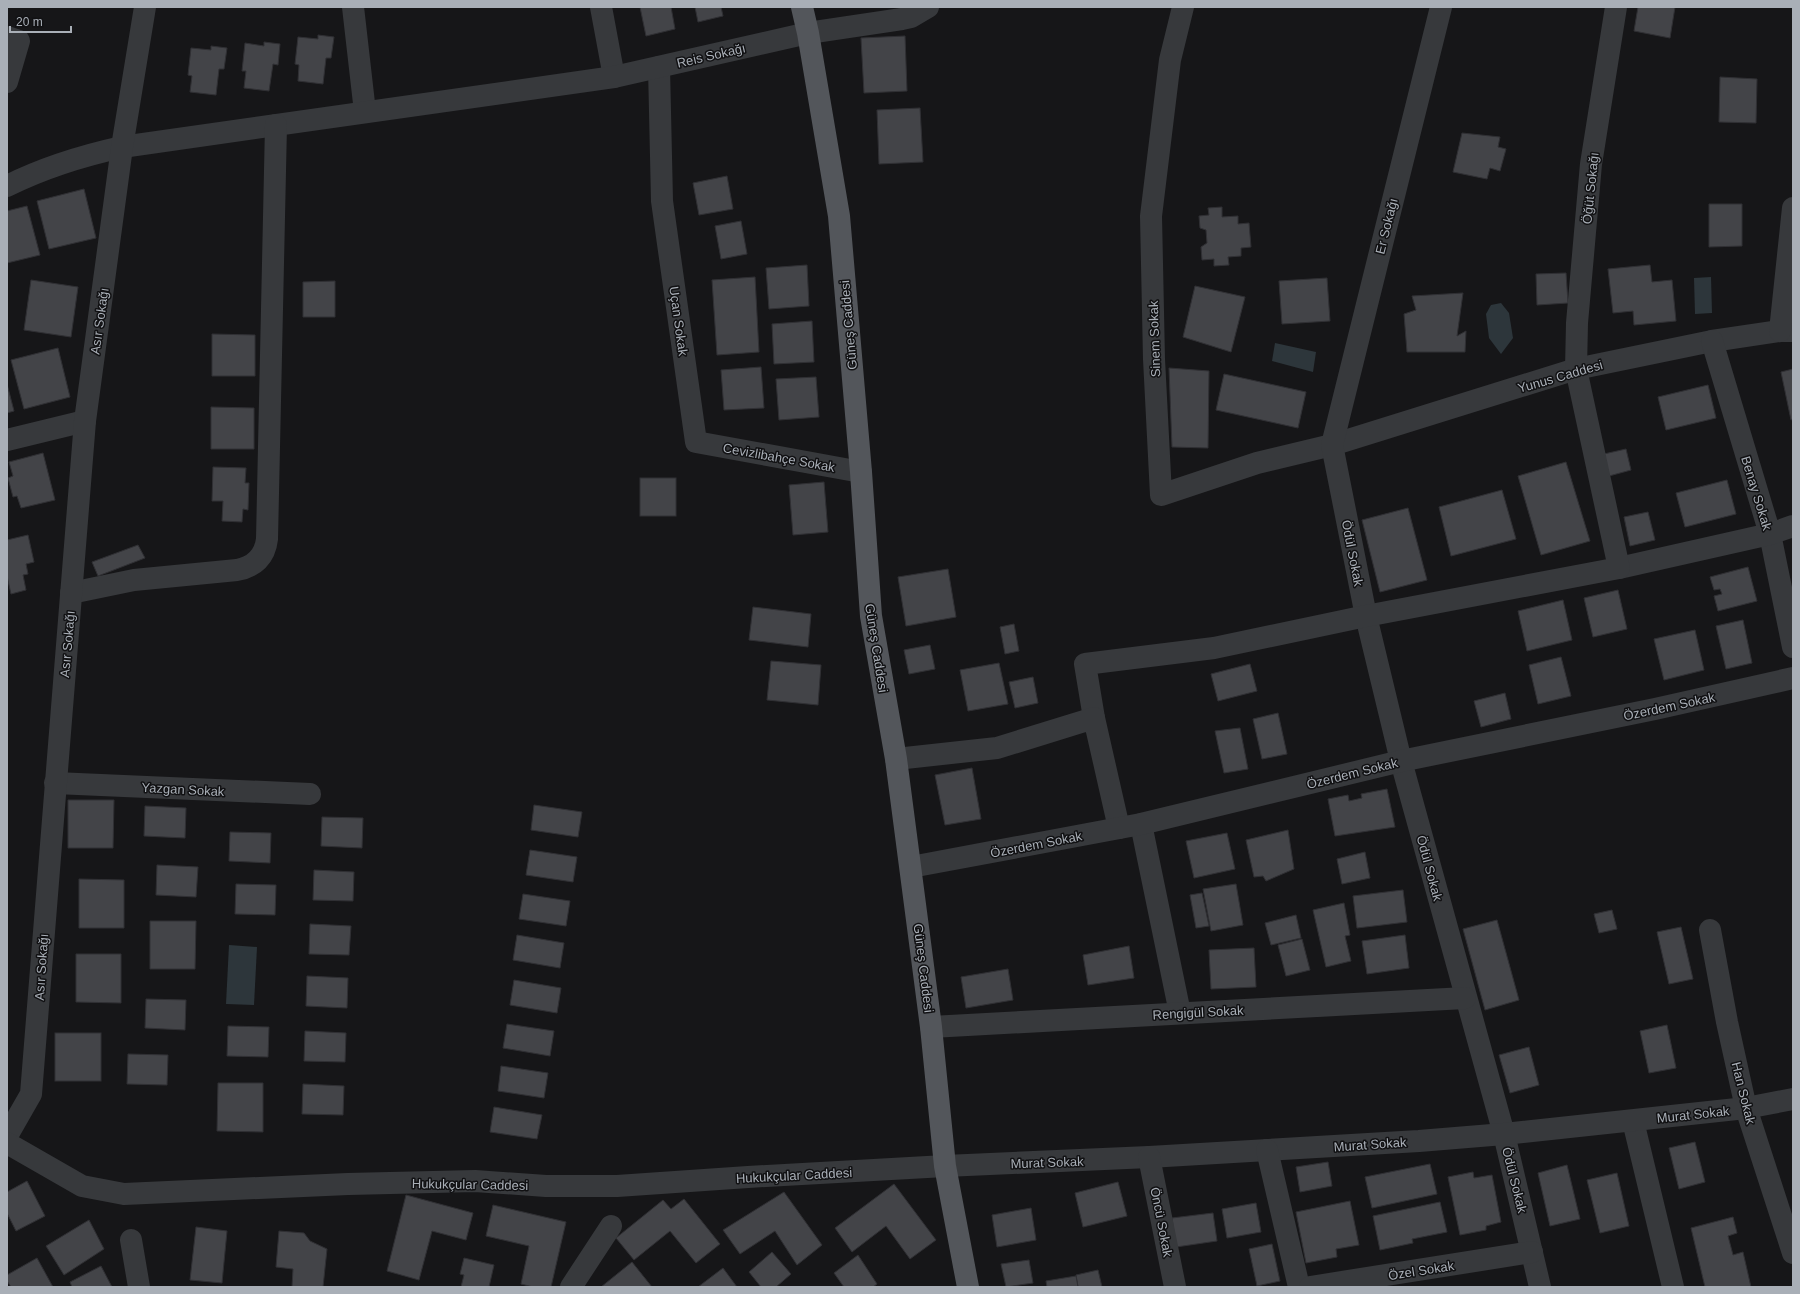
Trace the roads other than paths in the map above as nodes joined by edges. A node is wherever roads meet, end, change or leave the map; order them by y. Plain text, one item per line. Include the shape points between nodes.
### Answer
1 (145, 7) edge
2 (353, 7) edge
3 (601, 7) edge
4 (802, 7) edge
5 (928, 7) edge
6 (1183, 7) edge
7 (1441, 7) edge
8 (1616, 7) edge
9 (808, 33) junction
10 (13, 39) edge
11 (659, 67) junction
12 (614, 77) junction
13 (7, 82) edge
14 (365, 112) junction
15 (276, 125) junction
16 (122, 147) junction
17 (7, 186) edge
18 (1793, 208) edge
19 (1786, 331) edge
20 (1712, 341) junction
21 (1576, 369) junction
22 (85, 421) junction
23 (7, 440) edge
24 (696, 442) joint
25 (1332, 445) junction
26 (861, 472) junction
27 (1793, 526) edge
28 (1770, 534) junction
29 (1619, 568) junction
30 (71, 593) junction
31 (1366, 616) junction
32 (1793, 647) edge
33 (1793, 678) edge
34 (1094, 718) junction
35 (896, 759) junction
36 (1401, 761) junction
37 (55, 783) junction
38 (310, 794) dead end
39 (1141, 824) junction
40 (1119, 828) junction
41 (911, 867) junction
42 (1710, 930) dead end
43 (1466, 998) junction
44 (1180, 1013) junction
45 (932, 1027) junction
46 (1793, 1099) edge
47 (1746, 1108) junction
48 (1633, 1121) junction
49 (1504, 1134) junction
50 (7, 1136) edge
51 (7, 1143) edge
52 (1267, 1150) junction
53 (1149, 1157) junction
54 (945, 1166) junction
55 (611, 1226) dead end
56 (131, 1240) dead end
57 (1532, 1252) junction
58 (1793, 1253) edge
59 (139, 1287) edge
60 (571, 1287) edge
61 (968, 1287) edge
62 (1175, 1287) edge
63 (1299, 1287) edge
64 (1310, 1287) edge
65 (1540, 1287) edge
66 (1673, 1287) edge

1 - 16 street, Asır Sokağı
2 - 14 street
3 - 12 street
4 - 9 main road, Güneş Caddesi
5 - 9 street, Reis Sokağı via 902,19
6 - 25 street, Sinem Sokak via 1170,60 1151,216 1154,359 1161,495 1257,464
7 - 25 street, Er Sokağı
8 - 21 street, Öğüt Sokağı via 1592,164 1577,323
9 - 11 street, Reis Sokağı
9 - 26 main road, Güneş Caddesi via 839,216
10 - 13 street
11 - 12 street, Reis Sokağı
11 - 24 street, Uçan Sokak via 662,201
12 - 14 street, Reis Sokağı
14 - 15 street, Reis Sokağı
15 - 16 street, Reis Sokağı
15 - 30 street via 268,540 264,552 254,564 242,570 134,580
16 - 17 street, Reis Sokağı via 76,157
16 - 22 street, Asır Sokağı
18 - 19 street
19 - 20 street, Yunus Caddesi
20 - 21 street, Yunus Caddesi
20 - 28 street, Benay Sokak
21 - 25 street, Yunus Caddesi
21 - 29 street, Öğüt Sokağı
22 - 23 street
22 - 30 street, Asır Sokağı
24 - 26 street, Cevizlibahçe Sokak
25 - 31 street, Ödül Sokak
26 - 35 main road, Güneş Caddesi via 871,616
27 - 28 street
28 - 29 street
28 - 32 street, Benay Sokak
29 - 31 street
30 - 37 street, Asır Sokağı
31 - 34 street via 1214,648 1085,664
31 - 36 street, Ödül Sokak
33 - 36 street, Özerdem Sokak
34 - 35 street via 997,748
34 - 40 street
35 - 41 main road, Güneş Caddesi
36 - 39 street, Özerdem Sokak
36 - 43 street, Ödül Sokak
37 - 38 street, Yazgan Sokak
37 - 50 street, Asır Sokağı via 32,1094
39 - 40 street, Özerdem Sokak
39 - 44 street
40 - 41 street, Özerdem Sokak
41 - 45 main road, Güneş Caddesi
42 - 47 street, Han Sokak
43 - 44 street, Rengigül Sokak
43 - 49 street, Ödül Sokak
44 - 45 street, Rengigül Sokak
45 - 54 main road, Güneş Caddesi
46 - 47 street, Murat Sokak
47 - 48 street, Murat Sokak
47 - 58 street, Han Sokak
48 - 49 street, Murat Sokak
48 - 66 street
49 - 52 street, Murat Sokak
49 - 57 street, Ödül Sokak
51 - 54 street, Hukukçular Caddesi via 82,1186 124,1194 467,1181 546,1186 617,1186
52 - 53 street, Murat Sokak
52 - 63 street
53 - 54 street, Murat Sokak
53 - 62 street, Öncü Sokak
54 - 61 main road, Güneş Caddesi
55 - 60 street
56 - 59 street
57 - 64 street, Özel Sokak
57 - 65 street, Ödül Sokak

